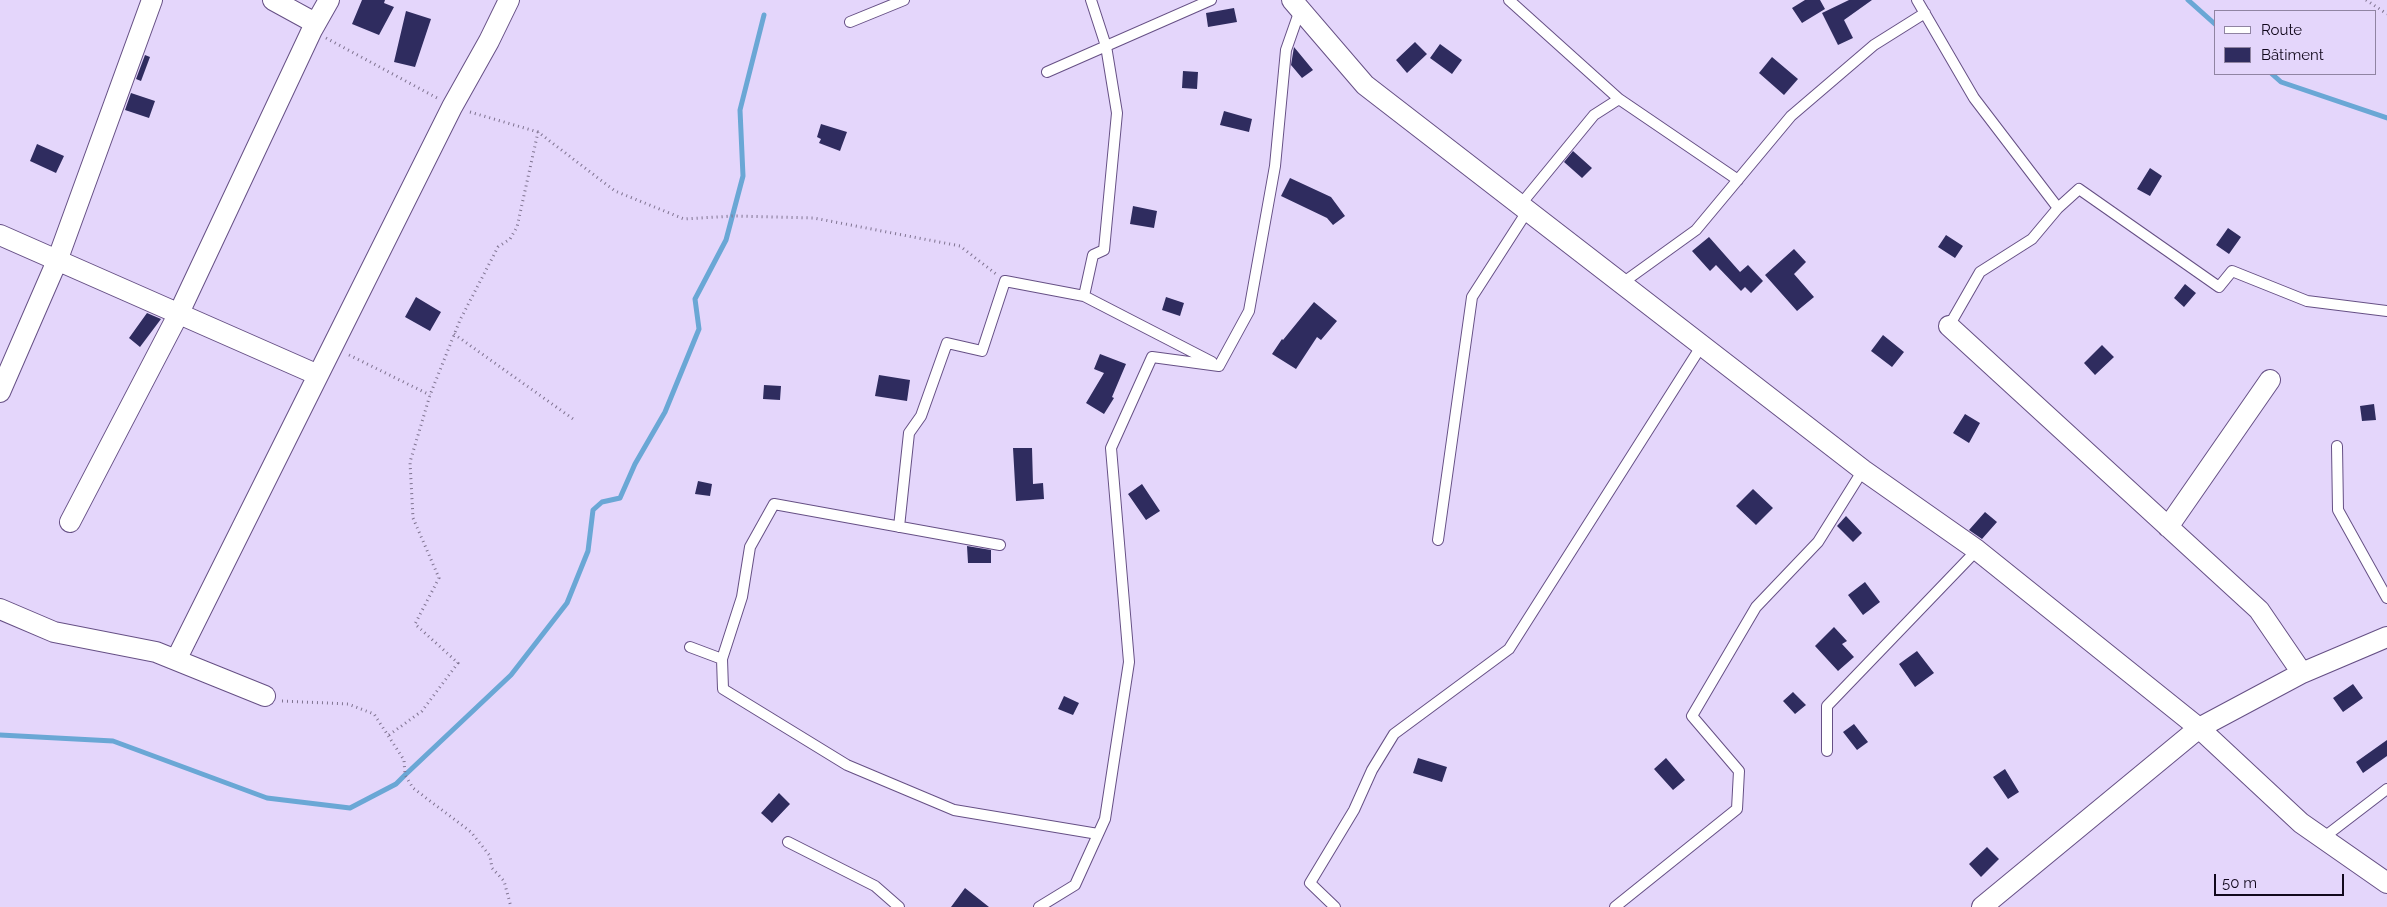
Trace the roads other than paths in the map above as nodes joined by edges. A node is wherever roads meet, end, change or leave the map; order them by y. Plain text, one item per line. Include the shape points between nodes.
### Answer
1 (152, 0) edge
2 (273, 0) edge
3 (329, 0) edge
4 (508, 0) edge
5 (904, 0) edge
6 (1091, 0) edge
7 (1211, 0) edge
8 (1509, 0) edge
9 (1917, 0) edge
10 (1296, 5) edge
11 (1925, 13) junction
12 (850, 22) dead end
13 (313, 27) junction
14 (1106, 46) junction
15 (1047, 72) dead end
16 (1619, 99) junction
17 (1738, 180) junction
18 (1524, 207) junction
19 (2058, 208) junction
20 (0, 235) edge
21 (57, 261) junction
22 (1621, 284) junction
23 (1084, 296) junction
24 (2387, 311) edge
25 (178, 315) junction
26 (1949, 326) joint
27 (1702, 345) junction
28 (1219, 366) junction
29 (318, 375) junction
30 (2270, 380) dead end
31 (0, 392) edge
32 (2337, 446) dead end
33 (1863, 470) junction
34 (70, 522) dead end
35 (899, 526) junction
36 (2168, 527) junction
37 (1438, 540) dead end
38 (1000, 545) dead end
39 (1977, 550) junction
40 (2387, 598) edge
41 (0, 609) edge
42 (2387, 637) edge
43 (690, 646) dead end
44 (722, 659) junction
45 (176, 660) junction
46 (2302, 673) junction
47 (265, 696) road end
48 (2199, 728) junction
49 (1827, 751) dead end
50 (2387, 789) edge
51 (1098, 834) junction
52 (2323, 838) junction
53 (788, 842) dead end
54 (2387, 884) edge
55 (899, 907) edge
56 (1039, 907) edge
57 (1335, 907) edge
58 (1615, 907) edge
59 (1982, 907) edge

1 - 21 street
2 - 13 street
3 - 13 street
4 - 29 street
5 - 12 lane
6 - 14 lane
7 - 14 lane
8 - 16 lane
9 - 11 lane
10 - 18 street via 1365,85
10 - 28 lane via 1286,50 1275,166 1248,312
11 - 17 lane via 1874,45 1791,116
11 - 19 lane via 1974,98
13 - 25 street
14 - 15 lane
14 - 23 lane via 1117,113 1104,250 1093,256
16 - 17 lane
16 - 18 lane via 1594,115
17 - 22 lane via 1696,230
18 - 22 street
18 - 37 lane via 1472,297
19 - 24 lane via 2080,189 2219,287 2232,271 2307,301
19 - 26 lane via 2032,238 1980,272
20 - 21 street
21 - 25 street
21 - 31 street
22 - 27 street
23 - 28 lane
23 - 35 lane via 1005,281 982,351 947,343 921,416 909,433
25 - 29 street
25 - 34 street
26 - 36 street
27 - 33 street
27 - 57 lane via 1509,649 1394,734 1310,883
28 - 51 lane via 1152,357 1111,448 1129,662 1105,818
29 - 45 street
30 - 36 street
32 - 40 lane via 2338,510
33 - 39 street
33 - 58 lane via 1818,542 1756,608 1692,716 1739,771 1737,809
35 - 38 lane
35 - 44 lane via 774,504 750,547 742,597
36 - 46 street via 2259,610
39 - 48 street
39 - 49 lane via 1828,706
41 - 45 street via 54,632 156,652
42 - 46 street
43 - 44 lane
44 - 51 lane via 722,689 847,765 954,810
45 - 47 street
46 - 48 street
48 - 52 street via 2301,823
48 - 59 street
50 - 52 lane
51 - 56 lane via 1075,886
52 - 54 street
53 - 55 lane via 875,886

